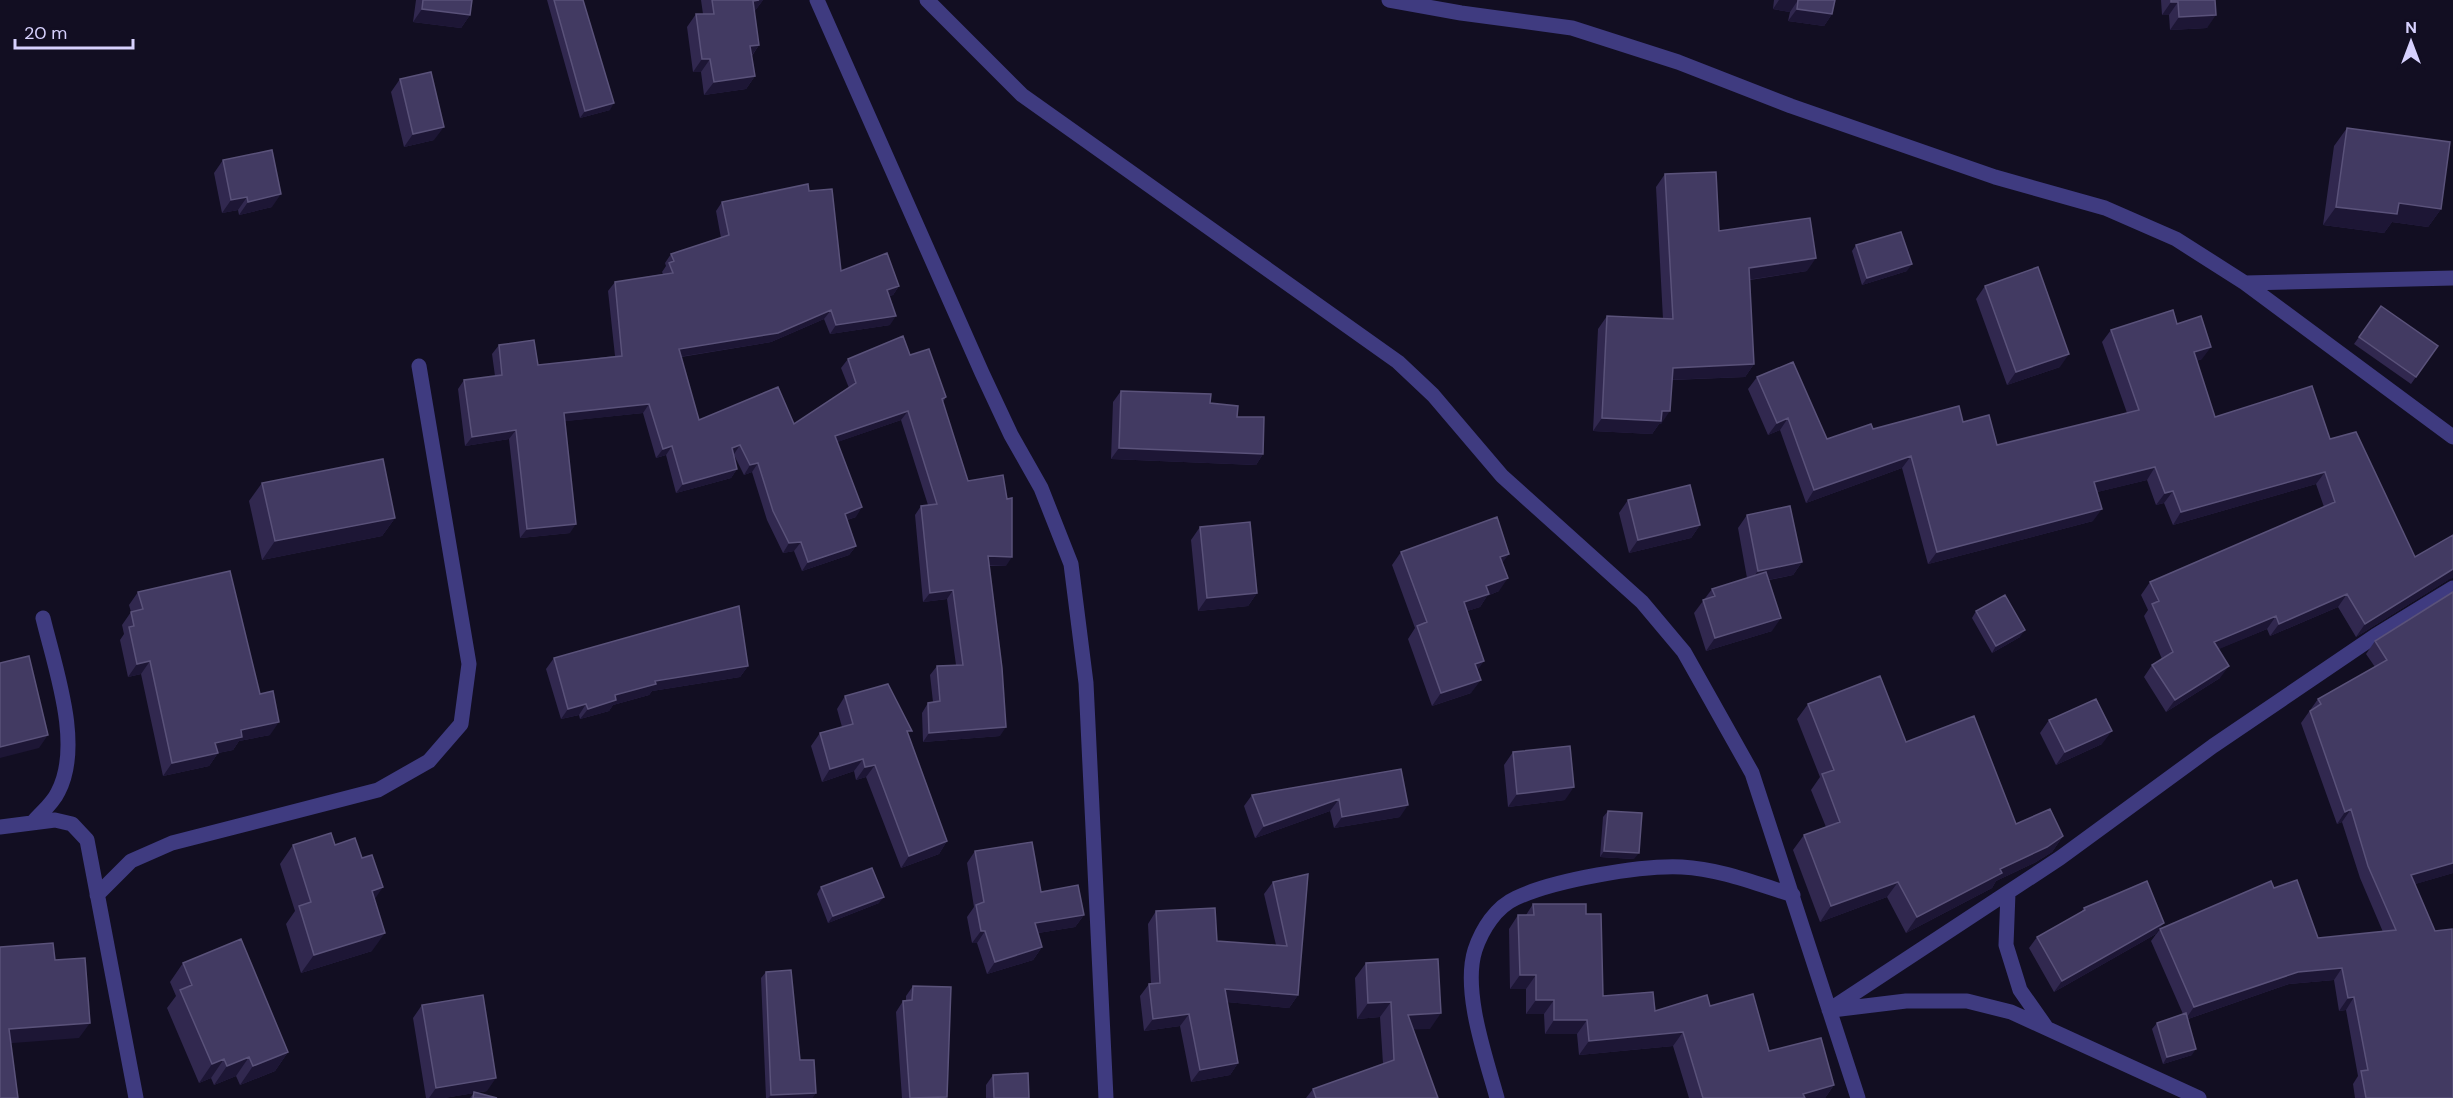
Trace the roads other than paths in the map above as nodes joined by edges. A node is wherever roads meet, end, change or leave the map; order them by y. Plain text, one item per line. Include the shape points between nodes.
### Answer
1 (818, 0) edge
2 (927, 0) edge
3 (1389, 0) edge
4 (2453, 278) edge
5 (2245, 283) junction
6 (419, 366) dead end
7 (2453, 437) edge
8 (2453, 588) edge
9 (43, 618) dead end
10 (34, 821) junction
11 (0, 827) edge
12 (2008, 893) junction
13 (96, 895) junction
14 (1793, 895) junction
15 (1829, 1010) junction
16 (2048, 1030) junction
17 (136, 1098) edge
18 (1106, 1098) edge
19 (1497, 1098) edge
20 (1858, 1098) edge
21 (2199, 1098) edge

1 - 18 street via 981,373 1041,488 1071,564 1086,683
2 - 14 street via 1022,95 1398,362 1433,395 1502,476 1642,602 1684,652 1752,773
3 - 5 street via 1572,28 1678,62 1995,177 2105,208 2176,239
4 - 5 street
5 - 7 street
6 - 13 street via 469,664 461,724 429,761 378,790 172,843 131,861
8 - 12 street via 2213,746
9 - 10 street via 69,732 68,764 58,793
10 - 11 street
10 - 13 street via 72,824 87,840
12 - 15 street
12 - 16 street via 2006,945 2020,990
13 - 17 street
14 - 15 street
14 - 19 street via 1717,872 1647,867 1559,884 1515,898 1490,918 1475,951 1472,988 1477,1025
15 - 16 street via 1906,1001 1967,1001 2011,1011
15 - 20 street
16 - 21 street

